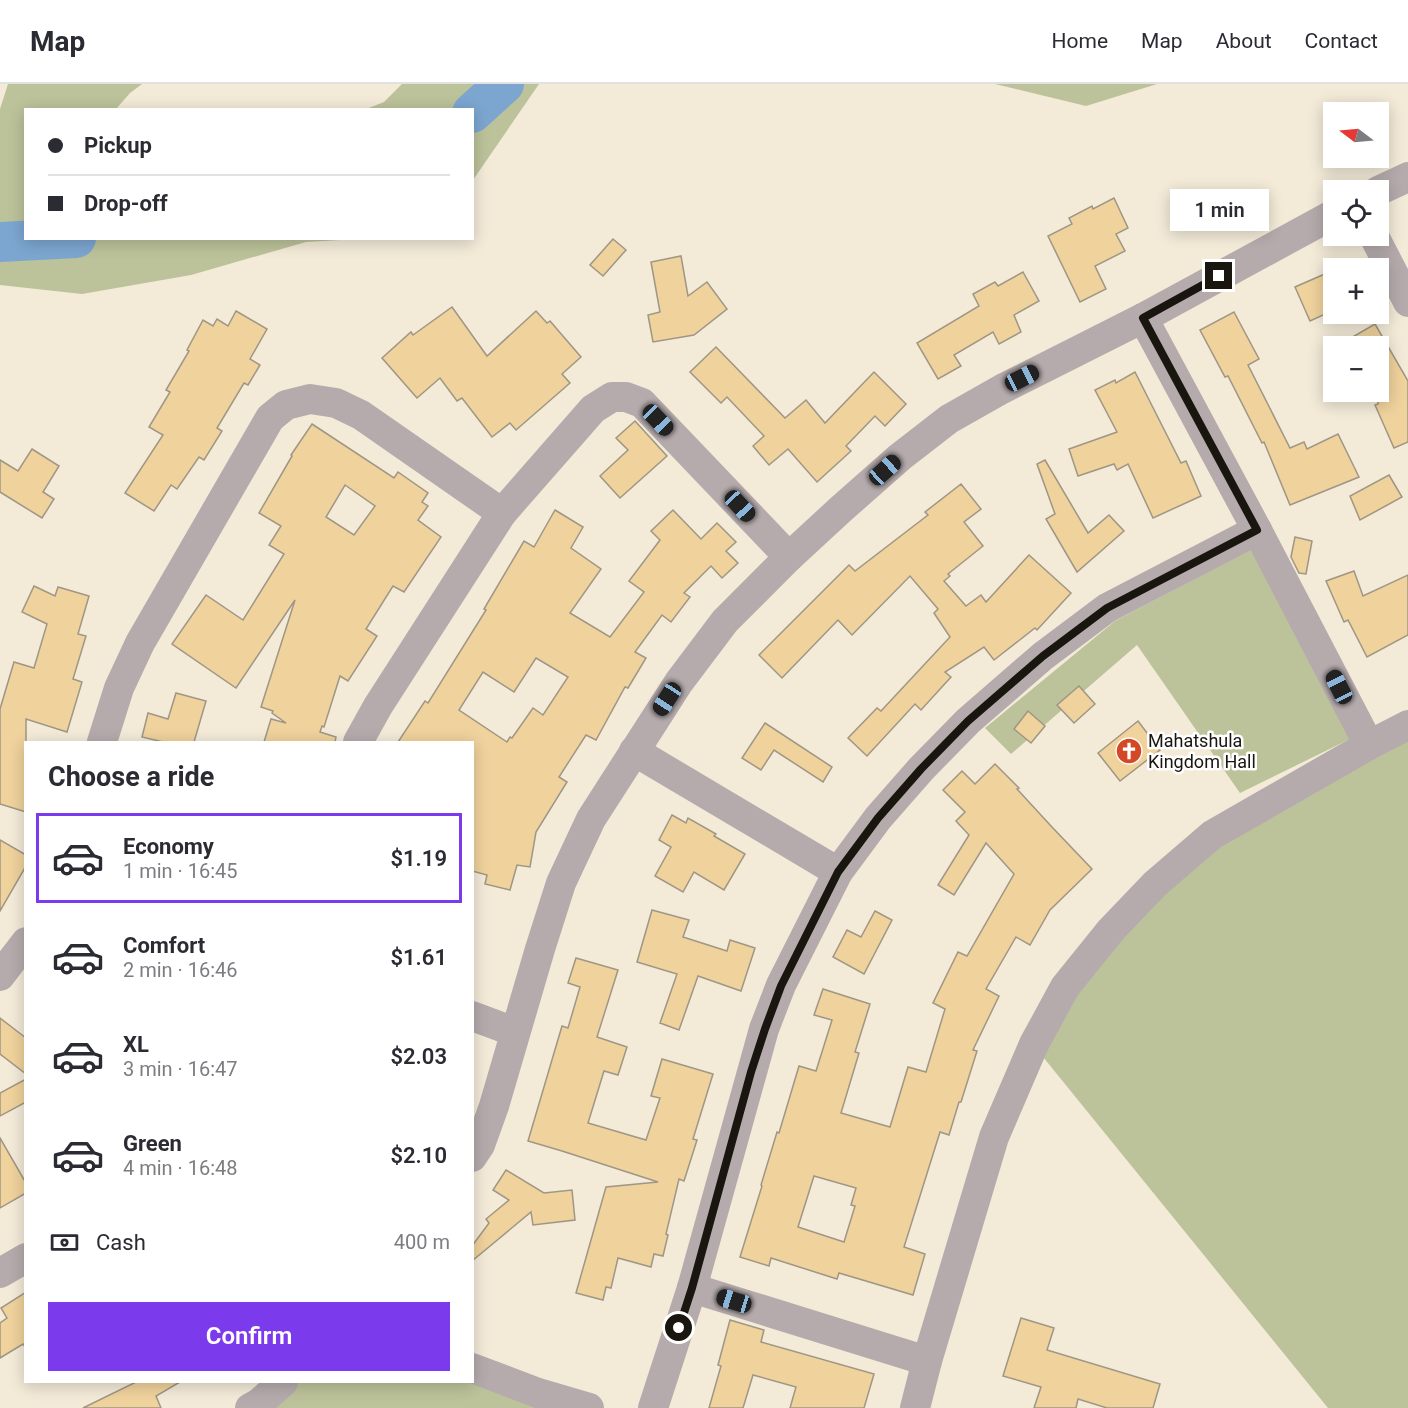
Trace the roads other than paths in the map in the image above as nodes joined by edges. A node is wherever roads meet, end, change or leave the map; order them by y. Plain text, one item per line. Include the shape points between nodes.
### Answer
1 (1408, 177) edge
2 (1389, 186) edge
3 (1323, 220) edge
4 (1379, 246) edge
5 (1408, 302) edge
6 (1143, 318) junction
7 (502, 513) junction
8 (1257, 530) junction
9 (789, 557) junction
10 (1408, 725) edge
11 (102, 741) edge
12 (359, 741) edge
13 (1369, 746) junction
14 (634, 751) junction
15 (838, 872) junction
16 (24, 945) edge
17 (0, 976) edge
18 (474, 1017) edge
19 (516, 1032) junction
20 (474, 1154) edge
21 (24, 1259) edge
22 (0, 1273) edge
23 (692, 1288) junction
24 (927, 1361) junction
25 (474, 1369) edge
26 (282, 1383) edge
27 (250, 1408) edge
28 (589, 1408) edge
29 (653, 1408) edge
30 (915, 1408) edge

1 - 2 street
3 - 6 street
4 - 5 street
6 - 8 street
6 - 9 street via 949,419 900,457
7 - 9 street via 593,409 612,397 626,397 642,403
7 - 11 street via 361,415 336,403 310,399 286,405 270,418 140,643 119,688
7 - 12 street
8 - 13 street
8 - 15 street via 1107,608 1043,656 968,721 921,769
9 - 14 street via 725,621
10 - 13 street
13 - 24 street via 1212,835 1155,884 1065,987 994,1137
14 - 15 street
14 - 19 street via 591,819 561,884
15 - 23 street via 781,986 765,1029
16 - 17 street
18 - 19 street
19 - 20 street via 494,1106
21 - 22 street
23 - 24 street
23 - 29 street
24 - 30 street
25 - 28 street
26 - 27 street

